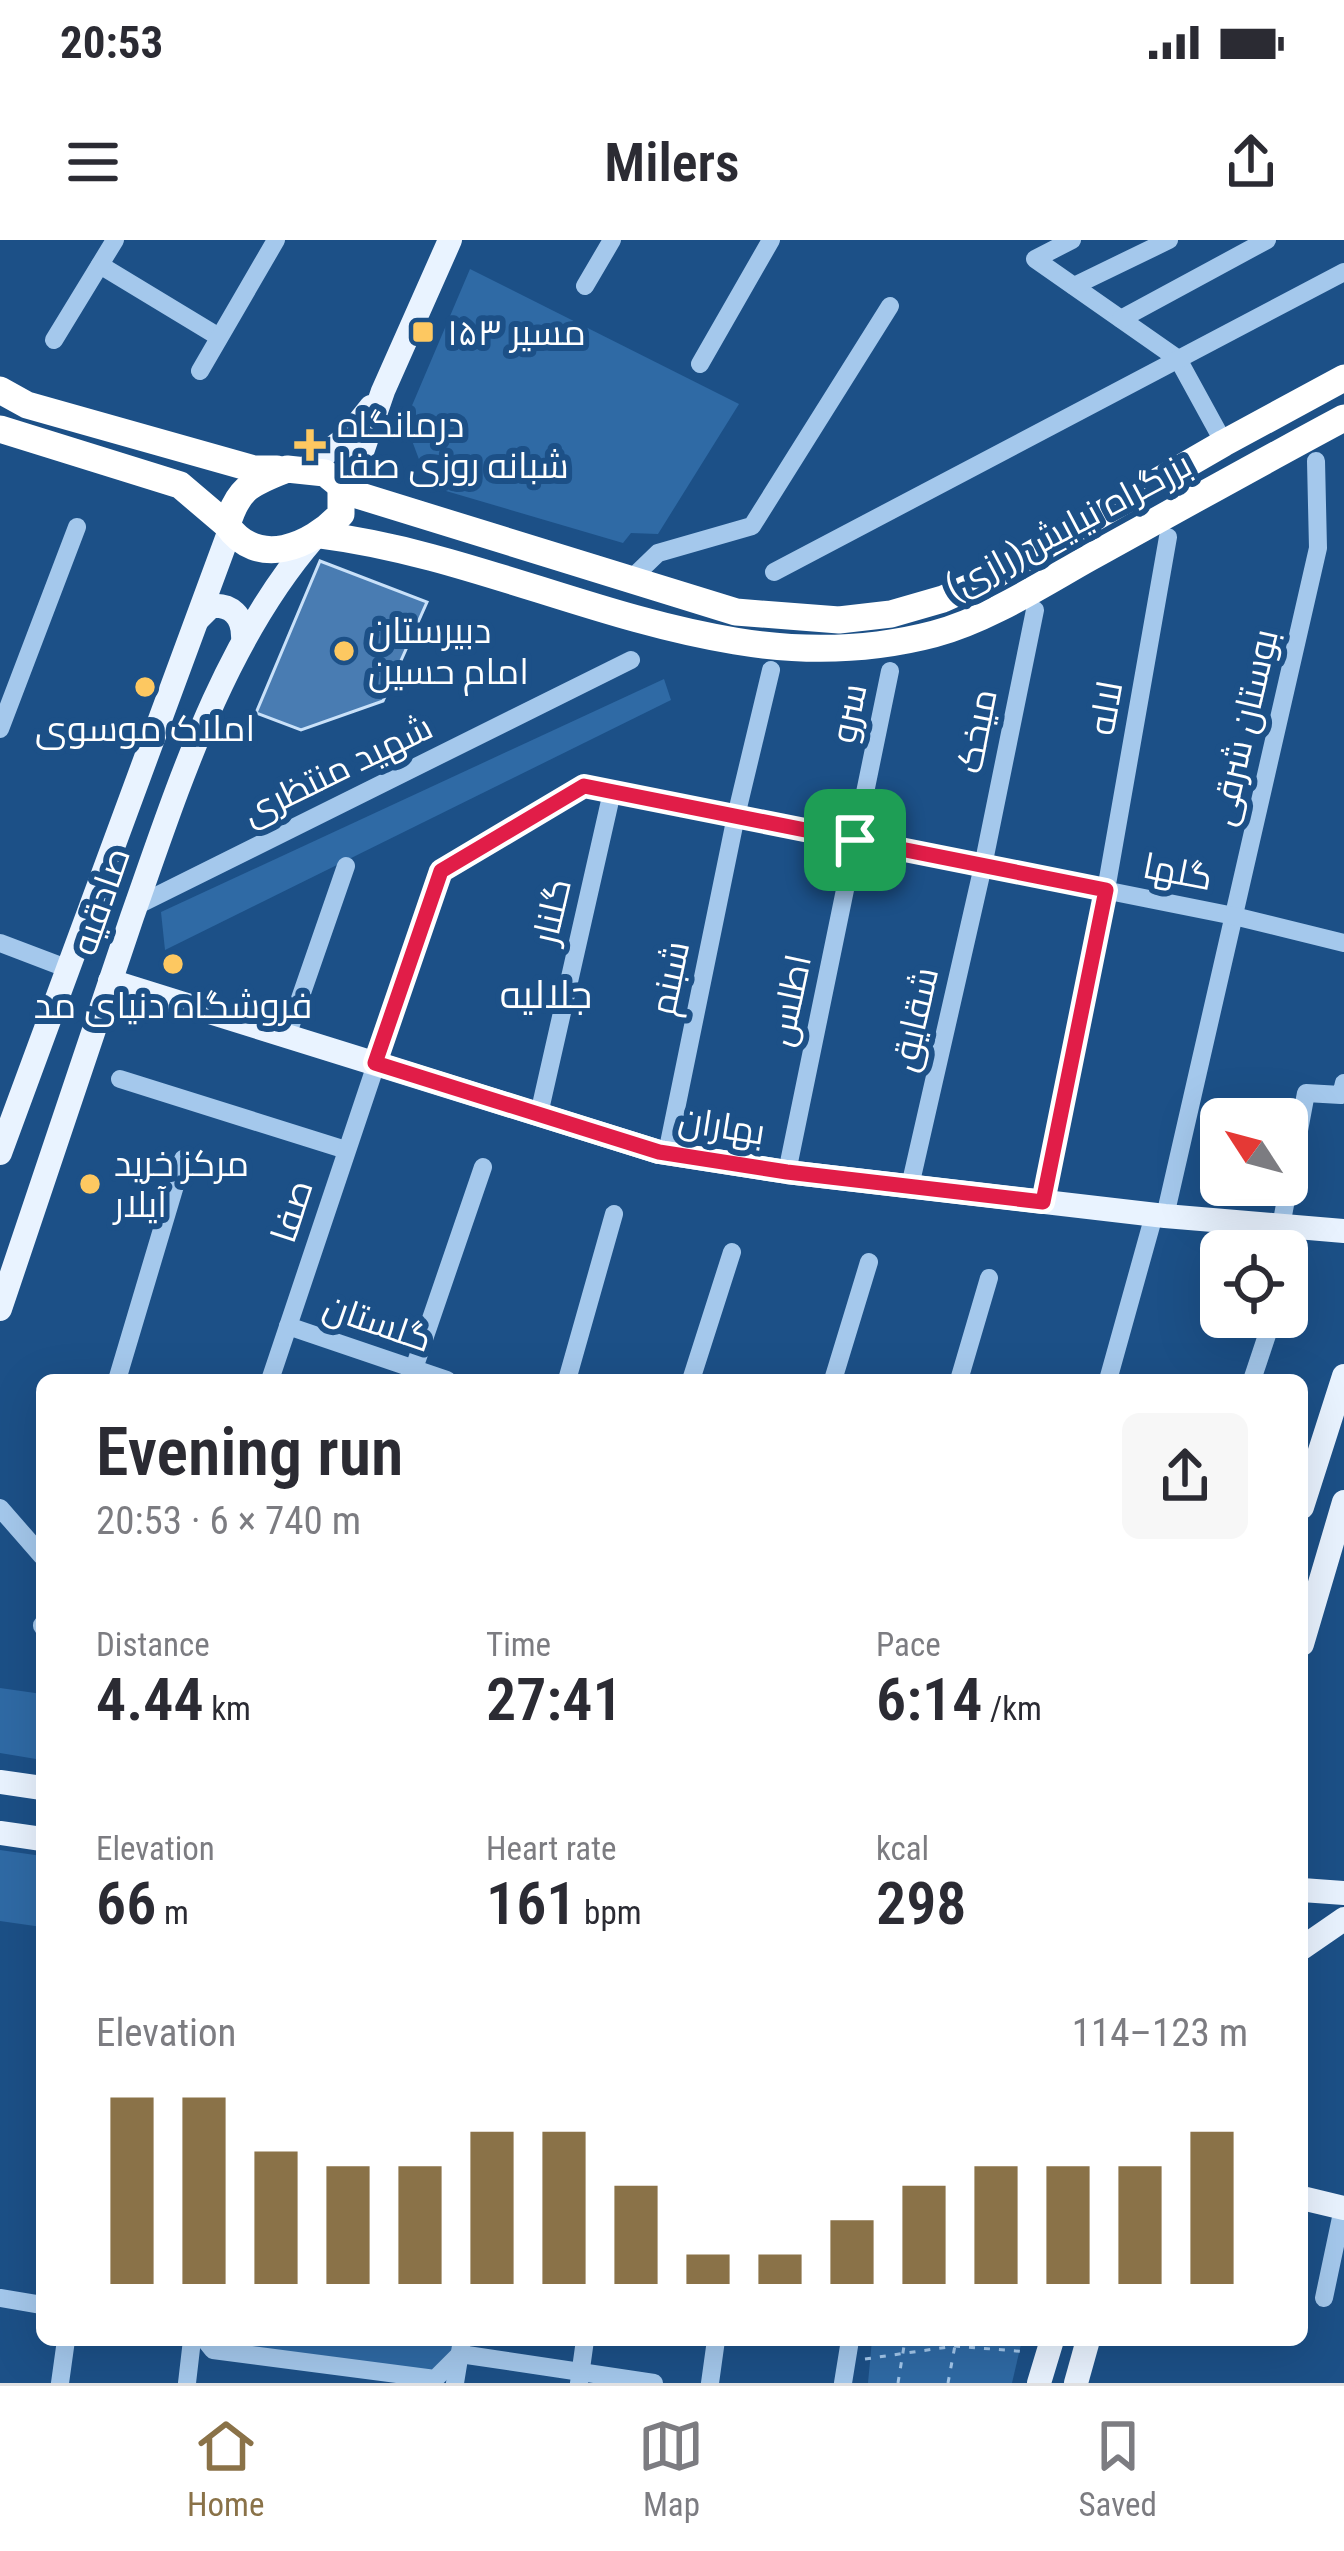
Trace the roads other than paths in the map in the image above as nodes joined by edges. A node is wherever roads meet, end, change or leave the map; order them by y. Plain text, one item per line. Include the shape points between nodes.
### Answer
1 (115, 240) edge
2 (276, 240) edge
3 (450, 240) edge
4 (612, 240) edge
5 (771, 240) edge
6 (1072, 240) edge
7 (1169, 240) edge
8 (1267, 240) edge
9 (100, 265) junction
10 (1344, 272) edge
11 (585, 286) dead end
12 (1074, 286) junction
13 (890, 306) dead end
14 (1121, 319) junction
15 (219, 338) junction
16 (54, 340) dead end
17 (1178, 359) junction
18 (700, 364) dead end
19 (200, 371) dead end
20 (1344, 378) edge
21 (0, 391) edge
22 (383, 391) junction
23 (1344, 418) edge
24 (0, 429) edge
25 (1224, 442) junction
26 (1316, 460) dead end
27 (296, 469) junction
28 (1240, 475) junction
29 (341, 488) junction
30 (76, 527) dead end
31 (229, 527) junction
32 (318, 537) junction
33 (1168, 537) dead end
34 (774, 572) dead end
35 (629, 581) junction
36 (1035, 610) dead end
37 (198, 619) junction
38 (243, 636) junction
39 (631, 660) dead end
40 (771, 670) dead end
41 (890, 670) dead end
42 (6, 694) edge
43 (0, 729) edge
44 (612, 791) junction
45 (736, 816) junction
46 (855, 840) junction
47 (346, 866) dead end
48 (983, 866) junction
49 (1106, 890) junction
50 (136, 905) junction
51 (1234, 916) junction
52 (0, 943) edge
53 (1344, 943) edge
54 (66, 968) junction
55 (110, 981) junction
56 (287, 1036) junction
57 (375, 1063) junction
58 (120, 1079) dead end
59 (1344, 1083) edge
60 (539, 1114) junction
61 (346, 1150) junction
62 (0, 1153) edge
63 (667, 1153) junction
64 (183, 1159) dead end
65 (483, 1167) dead end
66 (787, 1172) junction
67 (910, 1186) junction
68 (1043, 1202) junction
69 (614, 1214) dead end
70 (1160, 1216) junction
71 (1281, 1226) junction
72 (1344, 1231) edge
73 (732, 1252) dead end
74 (869, 1262) dead end
75 (989, 1278) dead end
76 (0, 1309) edge
77 (288, 1326) junction
78 (1266, 1338) edge
79 (119, 1374) edge
80 (272, 1374) edge
81 (408, 1374) edge
82 (411, 1374) edge
83 (569, 1374) edge
84 (693, 1374) edge
85 (834, 1374) edge
86 (961, 1374) edge
87 (1110, 1374) edge
88 (1254, 1374) edge
89 (1344, 1376) edge
90 (1308, 1488) edge
91 (1344, 1502) edge
92 (0, 1508) edge
93 (1340, 1537) edge
94 (36, 1549) edge
95 (1308, 1627) edge
96 (0, 1782) edge
97 (36, 1787) edge
98 (0, 1833) edge
99 (36, 1838) edge
100 (1308, 1890) edge
101 (1344, 1893) edge
102 (1344, 1919) edge
103 (1308, 1944) edge
104 (1308, 2199) edge
105 (1343, 2208) edge
106 (1324, 2297) dead end
107 (0, 2298) edge
108 (36, 2304) edge
109 (65, 2346) edge
110 (191, 2346) edge
111 (210, 2346) edge
112 (455, 2346) edge
113 (456, 2346) edge
114 (460, 2346) edge
115 (584, 2346) edge
116 (715, 2346) edge
117 (849, 2346) edge
118 (1050, 2346) edge
119 (1086, 2346) edge
120 (326, 2374) edge
121 (579, 2377) edge
122 (60, 2383) edge
123 (187, 2383) edge
124 (455, 2383) edge
125 (654, 2383) edge
126 (710, 2383) edge
127 (844, 2383) edge
128 (1040, 2383) edge
129 (1076, 2383) edge

1 - 9 street
2 - 15 street
3 - 22 main road
4 - 11 street
5 - 18 street
6 - 12 street via 1036,260
7 - 12 street
8 - 14 street
9 - 15 street
9 - 16 street
10 - 17 street
12 - 14 street
13 - 35 street via 752,526 658,553
14 - 17 street
15 - 19 street
17 - 25 street
17 - 34 street
20 - 25 highway, بزرگراه نیایش(رازی)
21 - 27 highway via 254,469
22 - 27 main road via 346,436
22 - 29 main road
23 - 28 highway, بزرگراه نیایش(رازی)
24 - 31 highway via 180,485
25 - 28 main road
25 - 35 highway, بزرگراه نیایش(رازی) via 992,577 891,614 839,620 736,612
26 - 51 street, بوستان شرقی via 1318,548
27 - 29 highway via 326,473
27 - 31 highway via 248,485
28 - 32 highway, بزرگراه نیایش(رازی) via 937,634 866,647 733,641 382,543
29 - 32 highway via 340,514
29 - 35 highway, بزرگراه نیایش(رازی)
30 - 42 street
31 - 32 highway via 260,550
31 - 37 main road, صادقیه
32 - 38 main road, صادقیه
33 - 49 street, لاله
36 - 48 street, میخک
37 - 38 main road via 222,605 235,611
37 - 54 main road, صادقیه
38 - 50 main road, صادقیه
39 - 50 street, شهید منتظری
40 - 45 street, شبنم
41 - 46 street, سرو
42 - 43 street
44 - 45 street, گلها
44 - 57 street, گلها via 584,786 441,871
44 - 60 street, گلنار
45 - 46 street, گلها
45 - 63 street, شبنم
46 - 48 street, گلها
46 - 66 street, اطلس
47 - 56 street
48 - 49 street, گلها
48 - 67 street, شقایق
49 - 51 street, گلها
49 - 68 street, لاله
50 - 55 main road, صادقیه
51 - 53 street, گلها
51 - 70 street, بوستان شرقی
52 - 54 street
54 - 62 main road, صادقیه
55 - 56 main road, بهاران
55 - 76 main road, صادقیه
56 - 57 main road, بهاران
57 - 60 main road, بهاران
57 - 61 street, صفا
58 - 61 street
59 - 71 street via 1341,1095 1306,1093
60 - 63 main road, بهاران
61 - 77 street, صفا
63 - 66 main road, بهاران
64 - 79 street
65 - 82 street
66 - 67 main road, بهاران
67 - 68 main road, بهاران
68 - 70 main road, بهاران
69 - 83 street
70 - 71 main road, بهاران
70 - 87 street, بوستان شرقی
71 - 72 main road, بهاران
73 - 84 street
74 - 85 street
75 - 86 street
77 - 80 street, صفا
77 - 81 street, گلستان
78 - 88 street
89 - 90 main road
91 - 93 main road
92 - 94 street
93 - 95 main road
96 - 97 main road
98 - 99 main road
100 - 101 main road
102 - 103 main road
104 - 105 main road
105 - 106 street
107 - 108 street
109 - 122 street
110 - 123 street
111 - 120 street
112 - 120 street via 435,2379
113 - 124 street
114 - 121 street
115 - 121 street
116 - 126 street
117 - 127 street
118 - 128 main road
119 - 129 main road
121 - 125 street

